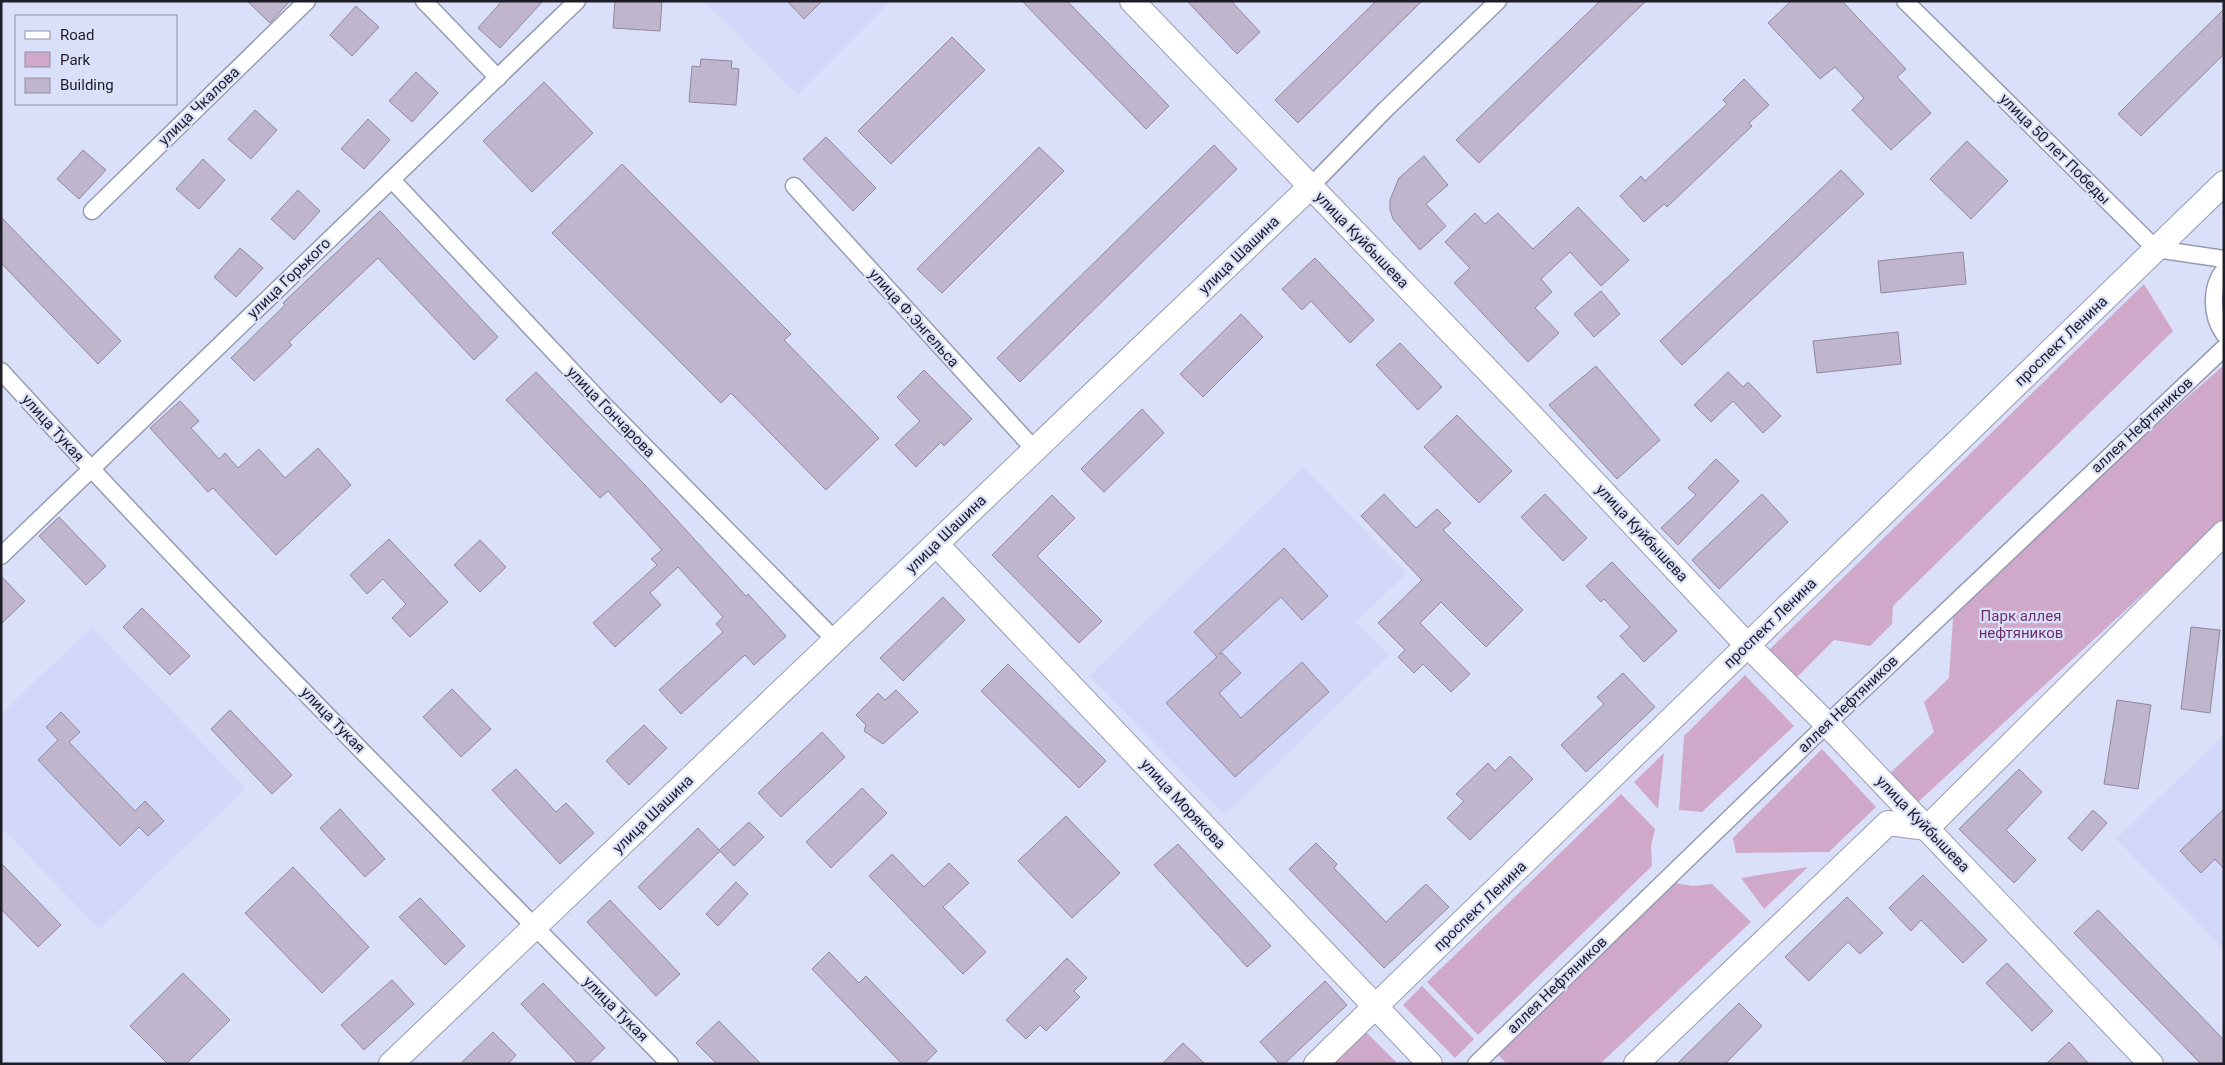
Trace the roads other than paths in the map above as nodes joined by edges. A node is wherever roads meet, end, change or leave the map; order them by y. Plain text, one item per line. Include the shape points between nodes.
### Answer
1 (307, 1) edge
2 (424, 1) edge
3 (577, 1) edge
4 (1132, 1) edge
5 (1498, 1) edge
6 (1905, 1) edge
7 (498, 78) junction
8 (392, 180) junction
9 (2224, 183) edge
10 (794, 186) dead end
11 (1310, 187) junction
12 (92, 211) dead end
13 (2156, 249) junction
14 (2224, 259) edge
15 (2224, 270) edge
16 (2224, 334) edge
17 (2224, 348) edge
18 (1, 371) edge
19 (1034, 449) junction
20 (91, 469) junction
21 (2224, 533) edge
22 (936, 544) junction
23 (1, 556) edge
24 (835, 640) junction
25 (1747, 645) junction
26 (1827, 724) junction
27 (1927, 828) junction
28 (535, 927) junction
29 (1376, 1006) junction
30 (391, 1064) edge
31 (670, 1064) edge
32 (1316, 1064) edge
33 (1430, 1064) edge
34 (1476, 1064) edge
35 (1636, 1064) edge
36 (2151, 1064) edge

1 - 12 street, улица Чкалова
2 - 7 street
3 - 7 street, улица Горького
4 - 11 main road, улица Куйбышева
5 - 11 street, улица Шашина
6 - 13 street, улица 50 лет Победы
7 - 8 street, улица Горького
8 - 20 street, улица Горького
8 - 24 street, улица Гончарова via 603,404
9 - 13 main road, проспект Ленина
10 - 19 street, улица Ф.Энгельса
11 - 19 main road, улица Шашина
11 - 25 main road, улица Куйбышева
13 - 14 street
13 - 25 main road, проспект Ленина
15 - 16 street via 2215,292 2214,310
17 - 26 street, аллея Нефтяников
18 - 20 street, улица Тукая
19 - 22 main road, улица Шашина
20 - 23 street, улица Горького
20 - 28 street, улица Тукая
21 - 27 main road
22 - 24 main road, улица Шашина
22 - 29 main road, улица Морякова
24 - 28 main road, улица Шашина
25 - 26 main road, улица Куйбышева
25 - 29 main road, проспект Ленина
26 - 27 main road, улица Куйбышева
26 - 34 street, аллея Нефтяников
27 - 35 main road via 1888,823
27 - 36 main road, улица Куйбышева
28 - 30 main road, улица Шашина
28 - 31 street, улица Тукая
29 - 32 main road, проспект Ленина
29 - 33 main road, улица Морякова

